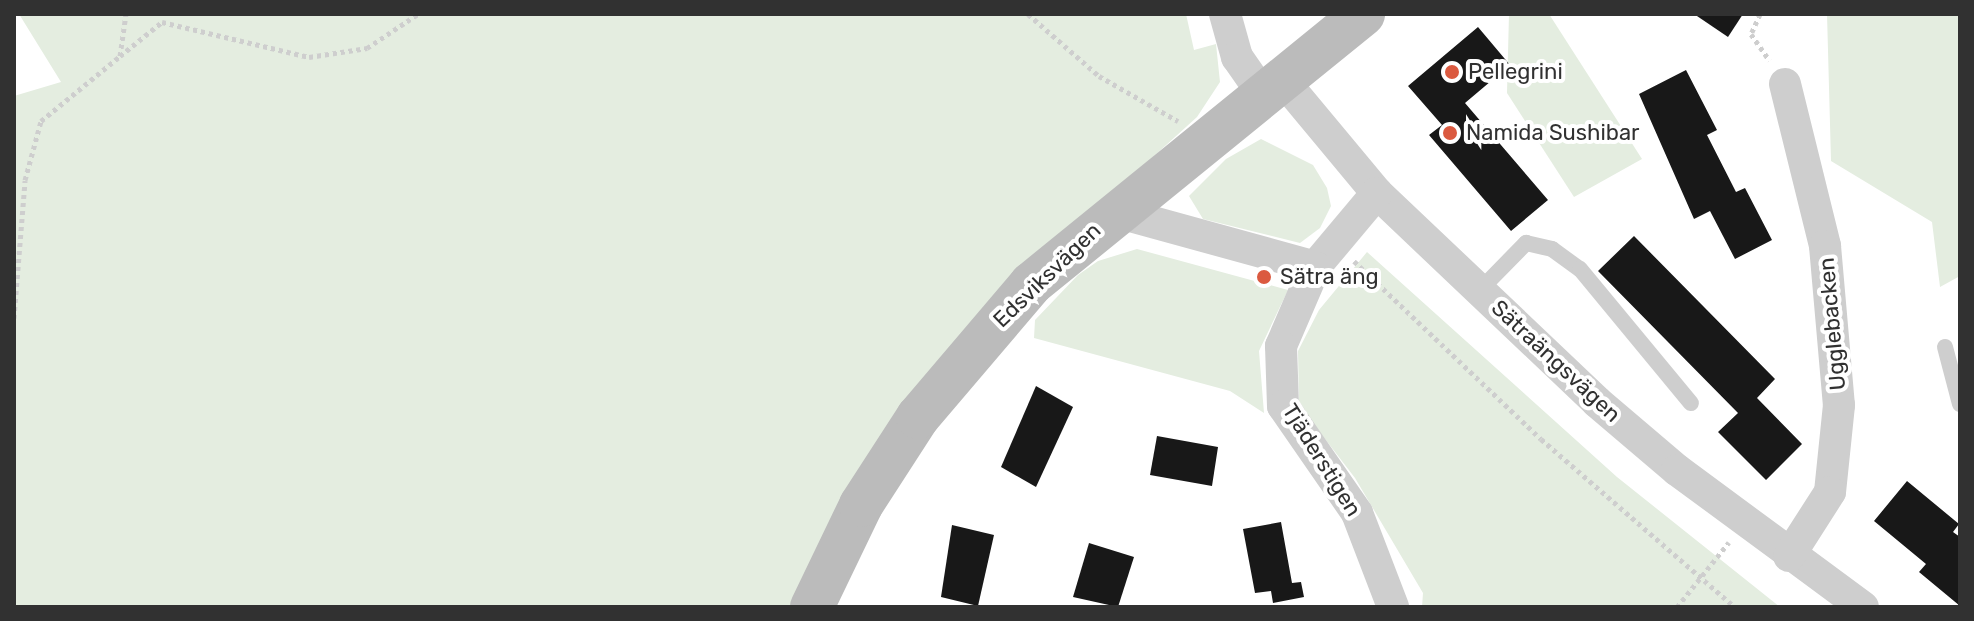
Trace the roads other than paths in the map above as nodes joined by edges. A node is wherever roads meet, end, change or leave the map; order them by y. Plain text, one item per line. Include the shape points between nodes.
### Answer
1 (1225, 14) edge
2 (1363, 14) edge
3 (1785, 84) road end
4 (1272, 86) junction
5 (1377, 193) junction
6 (1116, 212) junction
7 (1326, 256) junction
8 (1480, 290) junction
9 (1945, 347) dead end
10 (1691, 403) dead end
11 (1960, 404) edge
12 (1789, 556) junction
13 (812, 607) edge
14 (1393, 607) edge
15 (1863, 607) edge

1 - 4 street, Sätraängsvägen via 1237,57
2 - 4 street, Edsviksvägen
3 - 12 street, Ugglebacken via 1825,246 1839,405 1830,492
4 - 5 street, Sätraängsvägen
4 - 6 street, Edsviksvägen
5 - 7 street, Tjäderstigen
5 - 8 street, Sätraängsvägen
6 - 7 street
6 - 13 street, Edsviksvägen via 1031,284 918,417 861,505
7 - 14 street, Tjäderstigen via 1281,346 1283,406 1357,513
8 - 10 lane via 1526,243 1552,249 1580,269
8 - 12 street, Sätraängsvägen via 1597,402
9 - 11 lane
12 - 15 street, Sätraängsvägen

